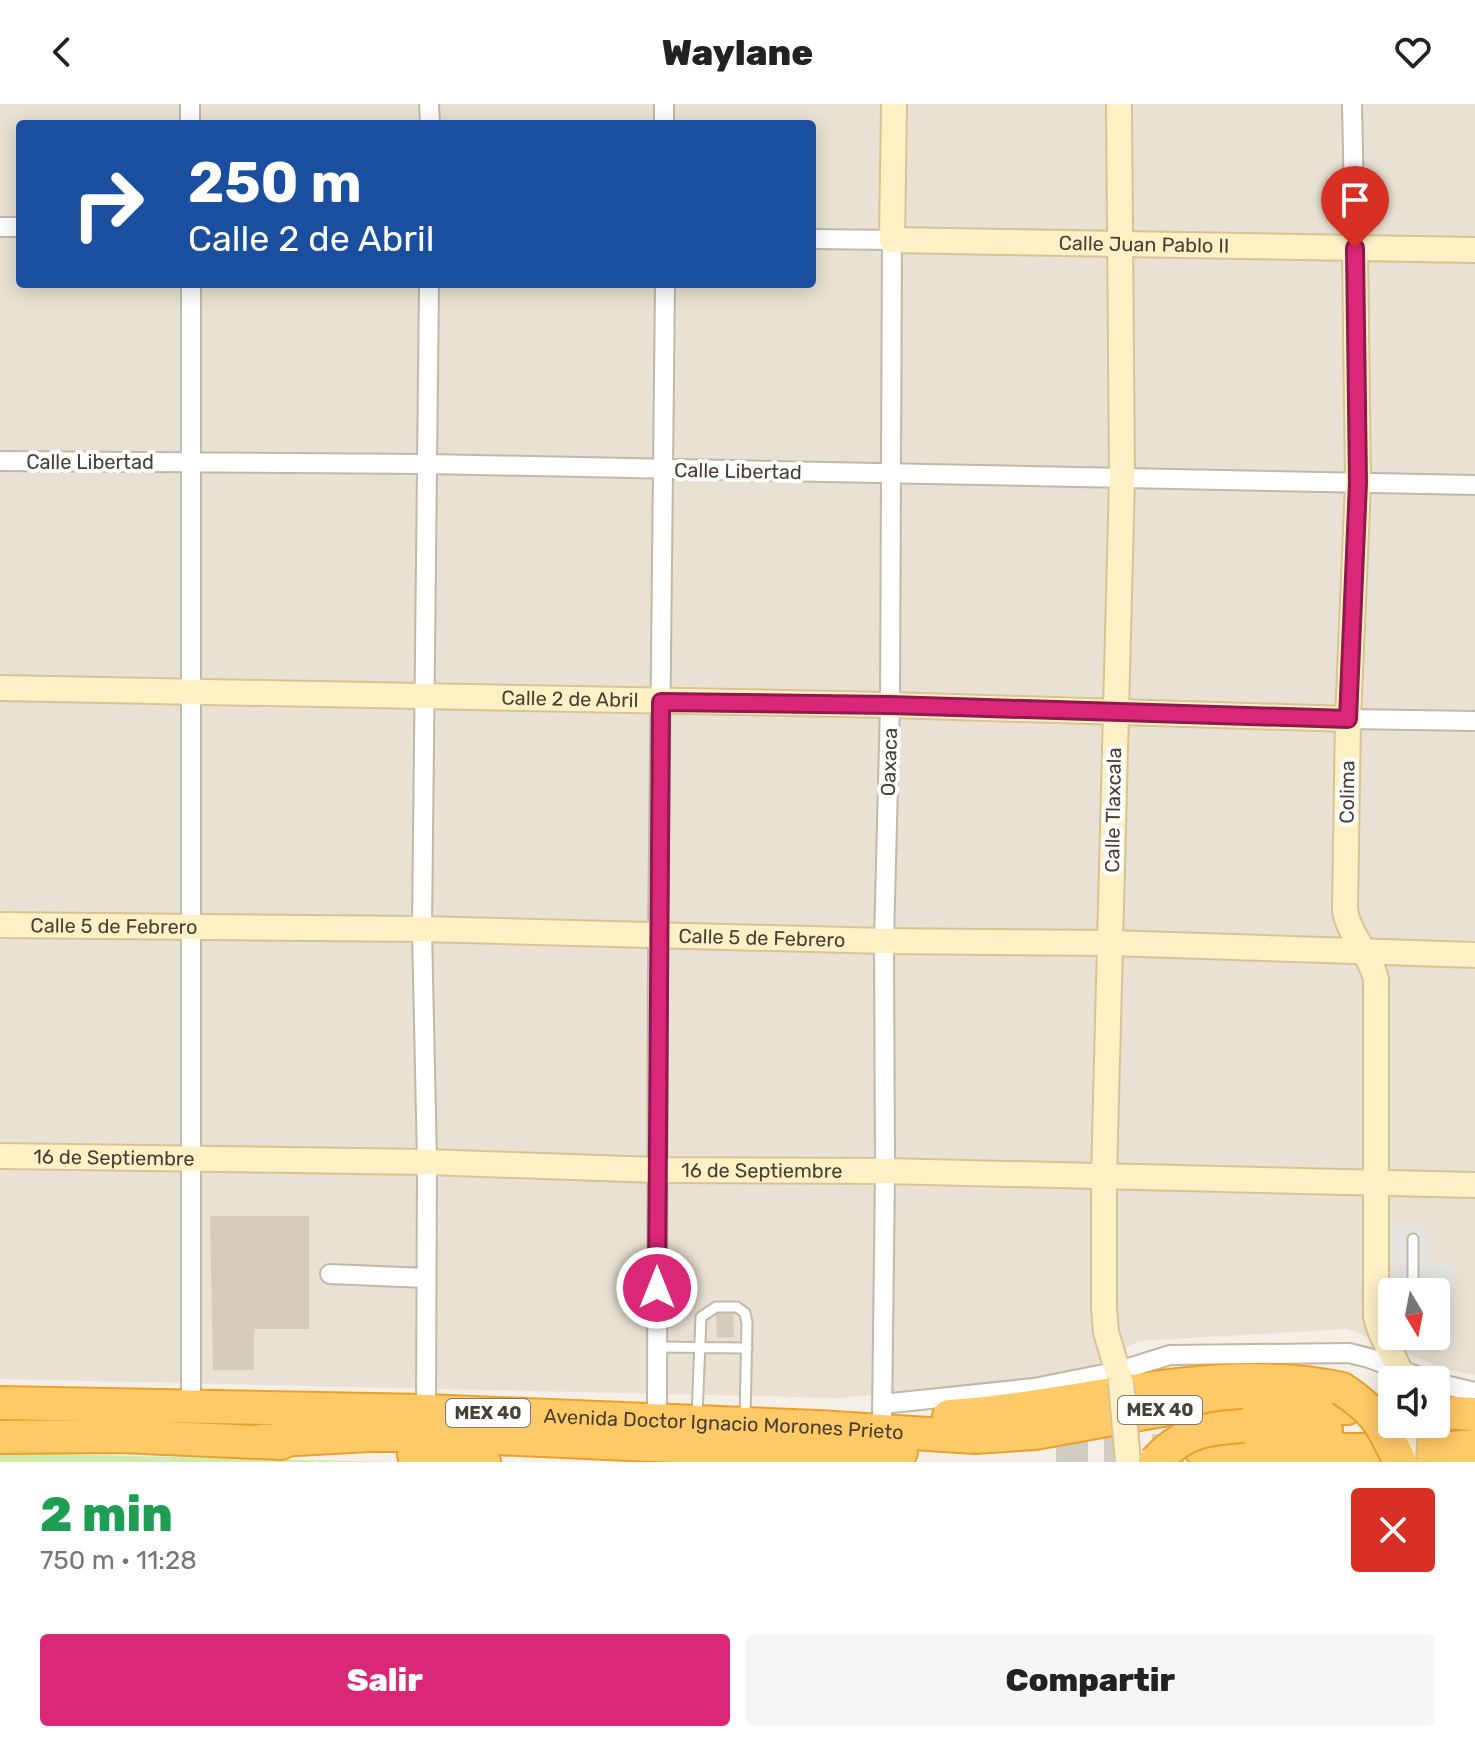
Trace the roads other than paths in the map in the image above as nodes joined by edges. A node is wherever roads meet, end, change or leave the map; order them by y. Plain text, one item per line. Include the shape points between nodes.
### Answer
1 (894, 104) edge
2 (1119, 104) edge
3 (1352, 104) edge
4 (816, 239) edge
5 (892, 240) junction
6 (1119, 244) junction
7 (1355, 248) junction
8 (1475, 250) edge
9 (191, 288) edge
10 (429, 288) edge
11 (665, 288) edge
12 (0, 461) edge
13 (191, 463) junction
14 (428, 464) junction
15 (663, 470) junction
16 (890, 475) junction
17 (1122, 479) junction
18 (1358, 483) junction
19 (1475, 485) edge
20 (0, 688) edge
21 (191, 691) junction
22 (425, 695) junction
23 (661, 702) junction
24 (890, 705) junction
25 (1116, 712) junction
26 (1348, 719) junction
27 (1475, 721) edge
28 (0, 925) edge
29 (191, 928) junction
30 (422, 929) junction
31 (658, 936) junction
32 (884, 941) junction
33 (1110, 943) junction
34 (1365, 951) junction
35 (1475, 955) edge
36 (0, 1156) edge
37 (191, 1158) junction
38 (427, 1162) junction
39 (656, 1170) junction
40 (885, 1171) junction
41 (1104, 1177) junction
42 (1378, 1182) junction
43 (1475, 1185) edge
44 (1413, 1239) dead end
45 (330, 1274) dead end
46 (426, 1278) junction
47 (1413, 1278) edge
48 (657, 1347) junction
49 (747, 1348) junction
50 (699, 1349) junction
51 (1400, 1360) edge
52 (1120, 1377) junction
53 (1450, 1386) edge
54 (1475, 1392) edge
55 (0, 1403) edge
56 (191, 1406) junction
57 (882, 1412) junction
58 (1475, 1414) edge
59 (657, 1419) junction
60 (1450, 1419) edge
61 (697, 1422) junction
62 (745, 1424) junction
63 (1378, 1424) edge
64 (849, 1429) junction
65 (1378, 1429) edge
66 (1475, 1429) edge
67 (1450, 1430) edge
68 (1378, 1431) edge
69 (1378, 1433) edge
70 (429, 1434) junction
71 (0, 1437) edge
72 (1427, 1438) edge
73 (1475, 1446) edge
74 (1201, 1450) tunnel mouth
75 (1056, 1451) tunnel mouth
76 (814, 1452) junction
77 (484, 1462) edge
78 (858, 1462) edge
79 (1128, 1462) edge
80 (1155, 1462) tunnel mouth

1 - 5 street, Oaxaca
2 - 6 street, Calle Tlaxcala
3 - 7 street, Colima
4 - 5 street, Calle Juan Pablo II
5 - 6 street, Calle Juan Pablo II
5 - 16 street, Oaxaca
6 - 7 street, Calle Juan Pablo II
6 - 17 street, Calle Tlaxcala
7 - 8 street, Calle Juan Pablo II
7 - 18 street, Colima
9 - 13 street
10 - 14 street
11 - 15 street
12 - 13 street, Calle Libertad
13 - 14 street, Calle Libertad
13 - 21 street
14 - 15 street, Calle Libertad
14 - 22 street
15 - 16 street, Calle Libertad
15 - 23 street
16 - 17 street, Calle Libertad
16 - 24 street, Oaxaca
17 - 18 street, Calle Libertad
17 - 25 street, Calle Tlaxcala
18 - 19 street, Calle Libertad
18 - 26 street, Colima
20 - 21 street, Calle 2 de Abril
21 - 22 street, Calle 2 de Abril
21 - 29 street
22 - 23 street, Calle 2 de Abril
22 - 30 street
23 - 24 street, Calle 2 de Abril
23 - 31 street
24 - 25 street, Calle 2 de Abril
24 - 32 street, Oaxaca
25 - 26 street, Calle 2 de Abril
25 - 33 street, Calle Tlaxcala
26 - 27 street, Calle 2 de Abril
26 - 34 street, Colima via 1345,910 1347,924
28 - 29 street, Calle 5 de Febrero
29 - 30 street, Calle 5 de Febrero
29 - 37 street
30 - 31 street, Calle 5 de Febrero
30 - 38 street
31 - 32 street, Calle 5 de Febrero
31 - 39 street
32 - 33 street, Calle 5 de Febrero
32 - 40 street, Oaxaca
33 - 34 street, Calle 5 de Febrero
33 - 41 street, Calle Tlaxcala
34 - 35 street, Calle 5 de Febrero
34 - 42 street, Colima via 1376,979
36 - 37 street, 16 de Septiembre
37 - 38 street, 16 de Septiembre
37 - 56 street
38 - 39 street, 16 de Septiembre
38 - 46 street
39 - 40 street, 16 de Septiembre
39 - 48 street
40 - 41 street, 16 de Septiembre
40 - 57 street, Oaxaca
41 - 42 street, 16 de Septiembre
41 - 52 street, Calle Tlaxcala via 1104,1308
42 - 43 street, 16 de Septiembre
42 - 51 street, Colima via 1376,1316 1382,1339
44 - 47 lane
45 - 46 street
46 - 70 street
48 - 50 lane
48 - 59 street
49 - 50 lane
49 - 50 lane via 746,1317 737,1307 716,1307 699,1323
49 - 62 lane
50 - 61 lane
51 - 52 street via 1349,1353 1170,1355
52 - 57 street
52 - 79 street, Calle Tlaxcala, bridge
53 - 54 street
55 - 56 highway, Avenida Doctor Ignacio Morones Prieto / MEX 40
56 - 70 highway, Avenida Doctor Ignacio Morones Prieto / MEX 40
57 - 63 highway via 992,1413 1143,1388 1315,1383
57 - 64 highway
58 - 60 highway, Avenida Doctor Ignacio Morones Prieto / MEX 40
59 - 61 highway, Avenida Doctor Ignacio Morones Prieto / MEX 40
59 - 70 highway, Avenida Doctor Ignacio Morones Prieto / MEX 40
61 - 62 highway, Avenida Doctor Ignacio Morones Prieto / MEX 40
62 - 64 highway, Avenida Doctor Ignacio Morones Prieto / MEX 40
64 - 65 highway, Avenida Doctor Ignacio Morones Prieto / MEX 40 via 990,1436 1184,1406 1258,1403
66 - 67 highway
68 - 80 highway, bridge via 1221,1427 1186,1436
69 - 74 highway, MEX 40
70 - 71 highway, Avenida Doctor Ignacio Morones Prieto / MEX 40 via 261,1441
70 - 76 highway, MEX 40
70 - 77 highway, Avenida Doctor Ignacio Morones Prieto / MEX 40
72 - 73 highway, MEX 40
75 - 76 highway, MEX 40
76 - 78 highway

